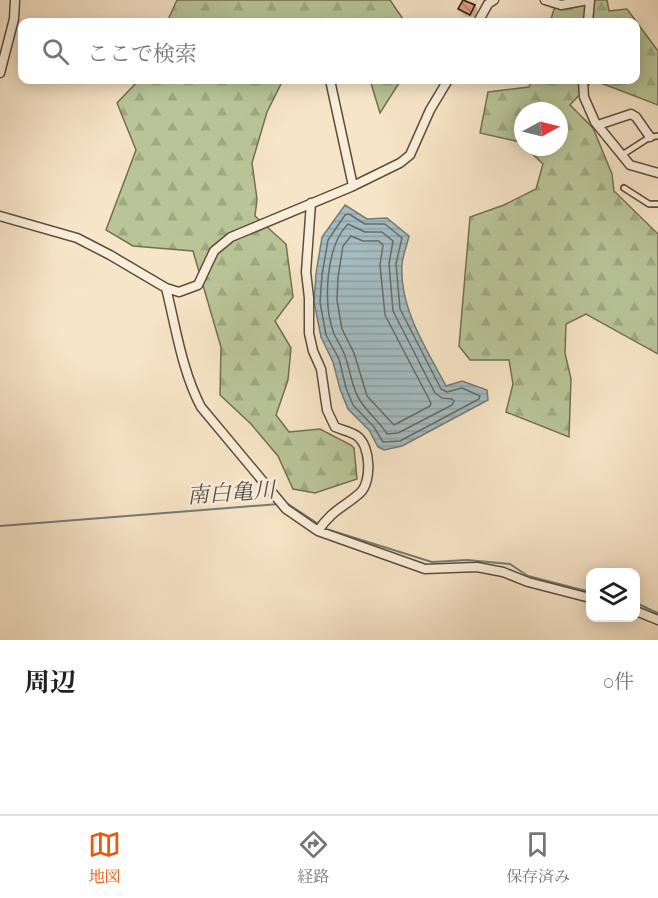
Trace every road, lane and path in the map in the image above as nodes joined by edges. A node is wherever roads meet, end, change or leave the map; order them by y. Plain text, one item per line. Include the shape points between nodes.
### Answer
1 (15, 0) edge
2 (494, 0) edge
3 (545, 0) edge
4 (589, 0) edge
5 (480, 18) edge
6 (588, 18) edge
7 (0, 73) edge
8 (331, 84) edge
9 (446, 84) edge
10 (583, 84) edge
11 (598, 125) junction
12 (654, 136) edge
13 (622, 155) junction
14 (658, 173) edge
15 (353, 186) junction
16 (624, 188) dead end
17 (311, 203) junction
18 (658, 204) edge
19 (0, 216) edge
20 (166, 288) junction
21 (321, 527) junction
22 (586, 597) edge
23 (640, 613) edge
24 (658, 620) edge

1 - 7 street
2 - 5 street
3 - 4 street via 561,5
4 - 6 street
8 - 15 street
9 - 15 street via 410,155
10 - 11 street via 584,97
11 - 12 street via 631,114
11 - 13 street
12 - 13 lane
13 - 14 street via 630,165
15 - 17 street
16 - 18 lane via 649,204
17 - 20 street via 231,237 214,251 198,285 180,292
17 - 21 street via 306,272 309,333 321,369 327,410 335,427 357,436 364,444 368,476 361,492 338,508
19 - 20 street via 77,238
20 - 21 street via 183,358 201,407 286,509
21 - 22 street via 425,568 477,567
23 - 24 street

